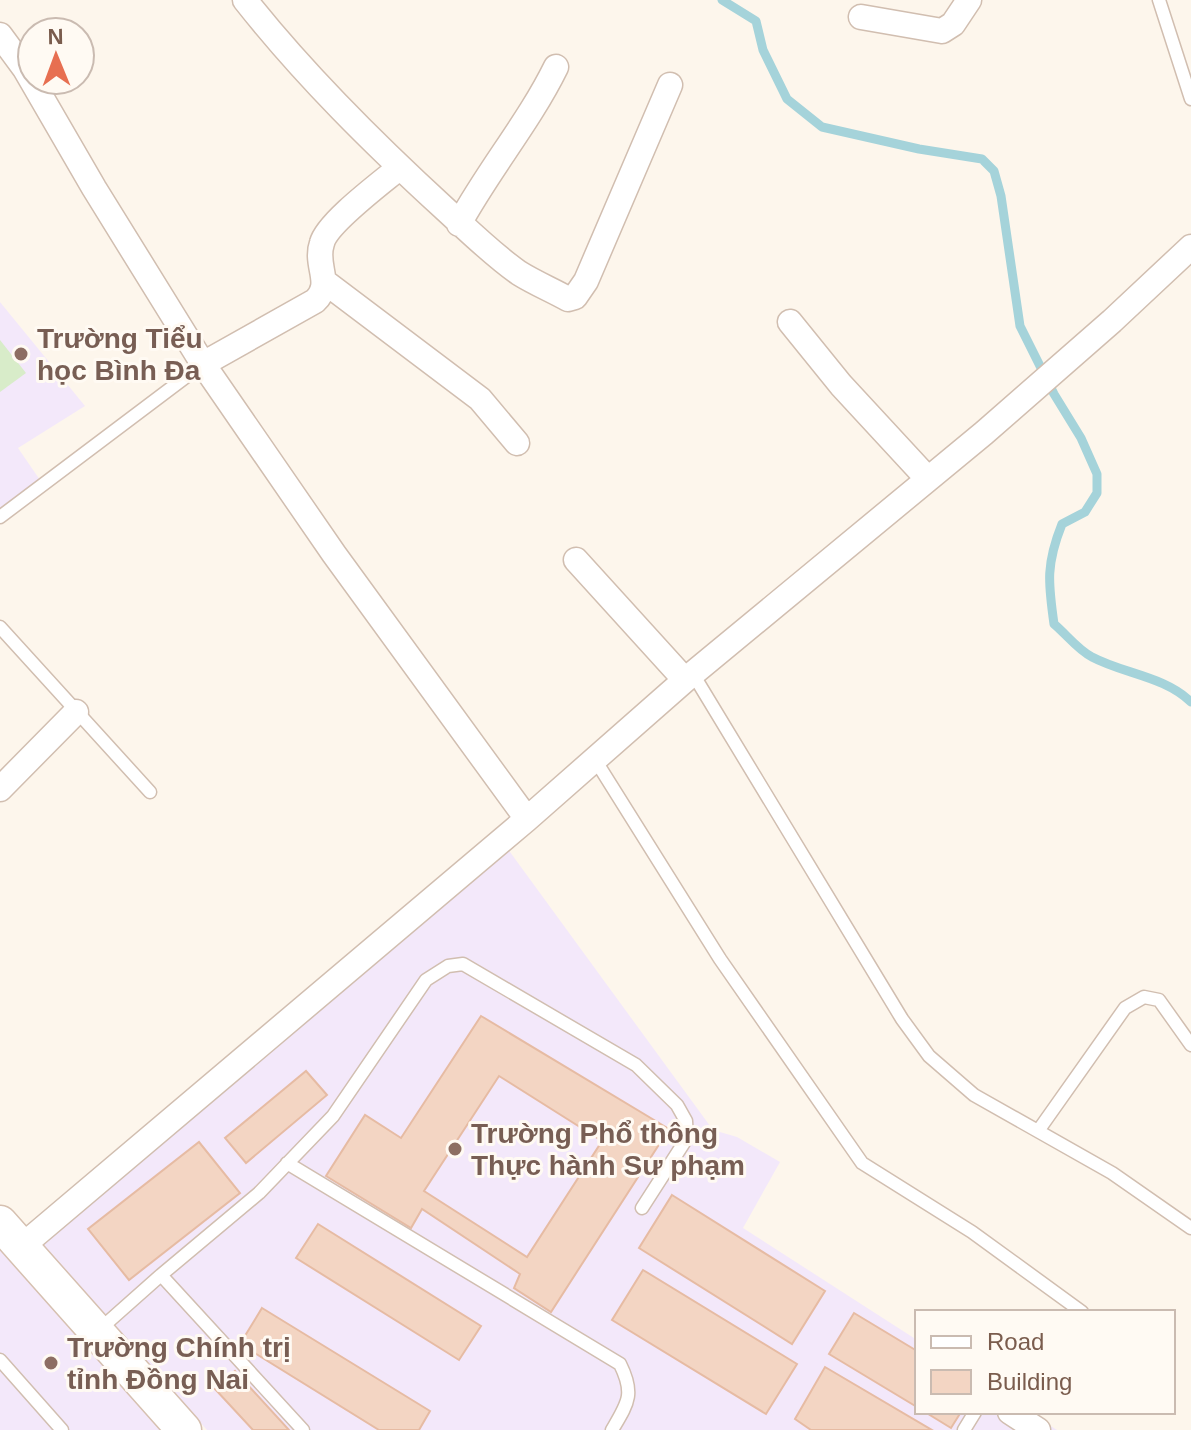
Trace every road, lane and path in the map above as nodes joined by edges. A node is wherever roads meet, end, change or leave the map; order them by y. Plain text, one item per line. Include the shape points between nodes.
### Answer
1 (245, 0) edge
2 (969, 0) edge
3 (1159, 0) edge
4 (861, 17) dead end
5 (0, 35) edge
6 (556, 67) dead end
7 (670, 85) dead end
8 (1191, 99) edge
9 (399, 168) junction
10 (459, 224) junction
11 (1191, 247) edge
12 (325, 282) junction
13 (790, 322) dead end
14 (203, 364) junction
15 (517, 443) dead end
16 (927, 478) junction
17 (0, 517) edge
18 (576, 560) dead end
19 (0, 627) edge
20 (689, 677) junction
21 (76, 712) junction
22 (594, 758) junction
23 (0, 789) edge
24 (150, 792) dead end
25 (527, 819) junction
26 (1191, 1045) edge
27 (1038, 1131) junction
28 (287, 1163) junction
29 (642, 1208) dead end
30 (1191, 1228) edge
31 (10, 1235) edge
32 (161, 1275) junction
33 (1079, 1310) edge
34 (96, 1332) junction
35 (0, 1360) edge
36 (1013, 1414) edge
37 (54, 1427) edge
38 (184, 1430) edge
39 (303, 1430) edge
40 (612, 1430) edge
41 (1038, 1430) edge

1 - 9 street
2 - 4 street via 942,31
3 - 8 lane
5 - 14 street
6 - 10 street
7 - 10 street via 575,297 568,299 520,273
9 - 10 street
9 - 12 street via 323,238 320,268
11 - 16 street
12 - 14 street via 315,301
12 - 15 street via 480,399
13 - 16 street
14 - 17 lane
14 - 25 street
16 - 20 street
18 - 20 street
19 - 21 lane
20 - 22 street
20 - 27 lane via 929,1056 974,1095
21 - 23 street
21 - 24 lane
22 - 25 street
22 - 33 lane via 720,959 862,1163 972,1232
25 - 31 street
26 - 27 lane via 1159,1000 1144,997 1125,1008
27 - 30 lane via 1112,1173
28 - 29 lane via 333,1116 426,980 448,966 463,964 636,1065 677,1105 687,1138
28 - 32 lane
28 - 40 lane via 620,1364 630,1385
31 - 34 street
32 - 34 lane
32 - 39 lane
34 - 38 street
35 - 37 lane
36 - 41 street

